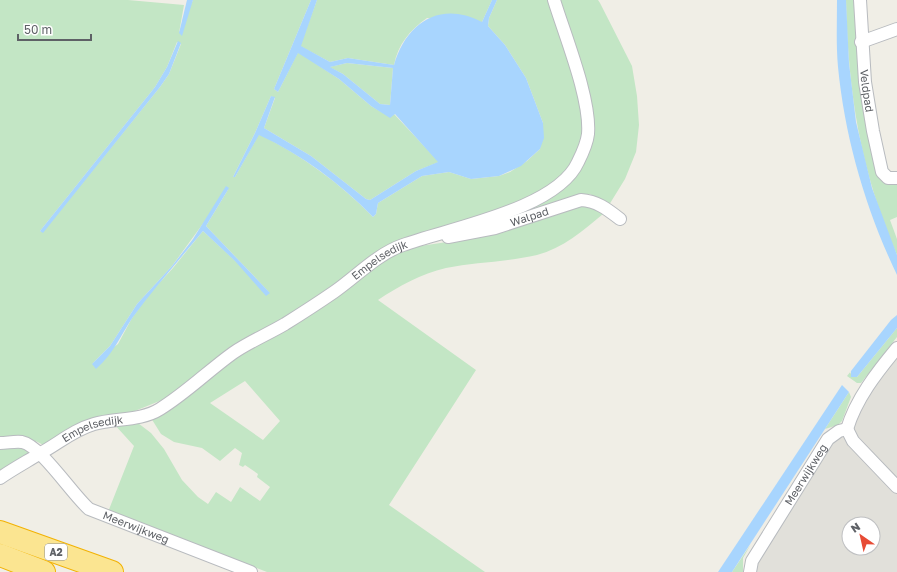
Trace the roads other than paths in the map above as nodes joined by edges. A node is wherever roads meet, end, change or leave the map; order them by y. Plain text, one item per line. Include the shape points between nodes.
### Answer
1 (554, 0) edge
2 (860, 0) edge
3 (897, 29) edge
4 (861, 42) junction
5 (893, 178) edge
6 (620, 219) dead end
7 (433, 236) junction
8 (897, 348) edge
9 (847, 429) junction
10 (0, 443) edge
11 (41, 454) junction
12 (0, 478) edge
13 (897, 487) edge
14 (0, 532) edge
15 (0, 555) edge
16 (44, 572) edge
17 (112, 572) edge
18 (251, 572) edge
19 (750, 572) edge

1 - 7 street, Empelsedijk via 587,110 588,136 578,163 565,180 543,196
2 - 4 street, Veldpad
3 - 4 street
4 - 5 street, Veldpad via 864,82 882,172
6 - 7 street, Walpad via 603,206 581,200 495,228 448,237
7 - 11 street, Empelsedijk via 401,245 375,260 336,291 285,324 235,351 158,411 95,424 71,433
8 - 9 street via 878,370 851,416
9 - 13 street via 853,441
9 - 19 street, Meerwijkweg via 838,431 828,439 752,561
10 - 11 street via 22,442
11 - 12 street, Empelsedijk via 16,466
11 - 18 street, Meerwijkweg via 89,509
14 - 17 highway, A2
15 - 16 highway, A2

